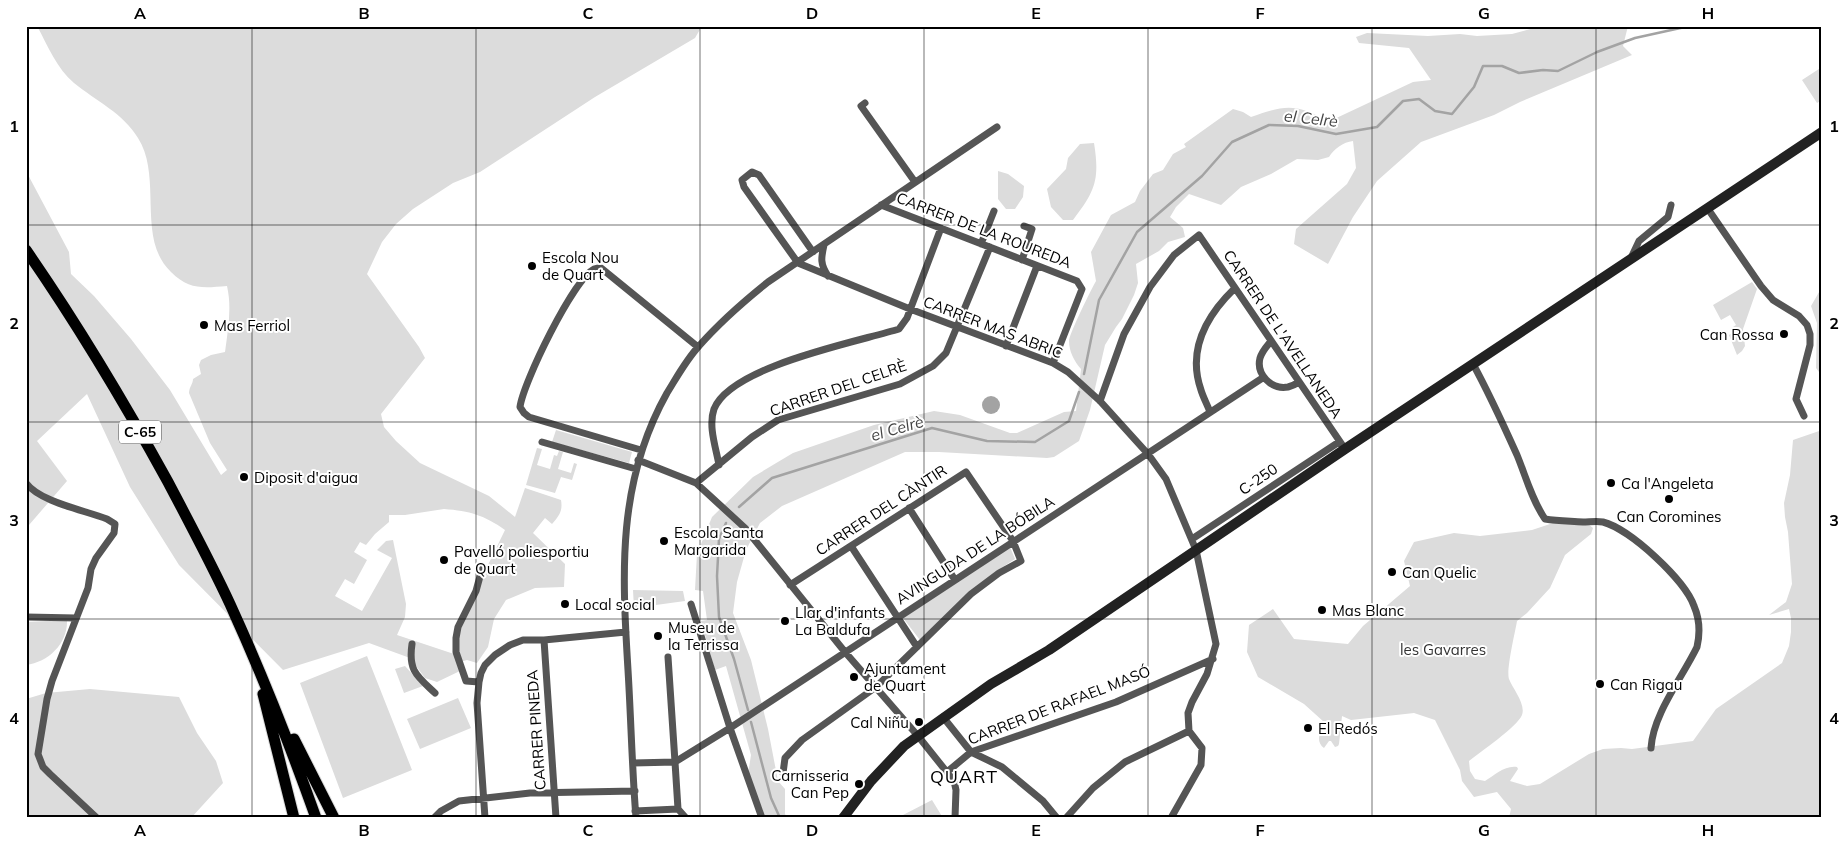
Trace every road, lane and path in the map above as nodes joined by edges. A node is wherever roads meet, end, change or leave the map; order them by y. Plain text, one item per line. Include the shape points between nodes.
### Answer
1 (865, 103) dead end
2 (997, 127) dead end
3 (1822, 132) edge
4 (915, 182) junction
5 (1671, 204) dead end
6 (881, 205) junction
7 (1708, 208) junction
8 (994, 211) dead end
9 (1024, 226) dead end
10 (941, 228) junction
11 (981, 244) junction
12 (824, 245) junction
13 (990, 247) junction
14 (26, 250) edge
15 (813, 252) junction
16 (1631, 259) junction
17 (1022, 260) junction
18 (798, 263) junction
19 (1037, 266) junction
20 (828, 276) junction
21 (1236, 288) junction
22 (910, 310) junction
23 (957, 327) junction
24 (1271, 341) junction
25 (698, 346) junction
26 (1006, 346) junction
27 (1053, 363) junction
28 (1473, 364) junction
29 (1264, 377) junction
30 (1299, 382) junction
31 (1100, 401) junction
32 (1210, 412) junction
33 (1804, 416) dead end
34 (542, 442) dead end
35 (1342, 445) junction
36 (641, 450) junction
37 (1148, 454) junction
38 (638, 460) junction
39 (719, 465) junction
40 (636, 469) junction
41 (26, 483) edge
42 (696, 483) junction
43 (909, 508) junction
44 (1192, 539) junction
45 (1013, 541) junction
46 (851, 546) junction
47 (1196, 550) junction
48 (482, 569) dead end
49 (955, 580) junction
50 (790, 585) junction
51 (691, 604) dead end
52 (26, 617) edge
53 (898, 617) junction
54 (76, 618) junction
55 (238, 622) junction
56 (626, 632) junction
57 (544, 640) junction
58 (412, 644) dead end
59 (917, 647) junction
60 (845, 652) junction
61 (668, 657) dead end
62 (1213, 659) junction
63 (479, 682) junction
64 (876, 687) junction
65 (435, 693) dead end
66 (276, 712) junction
67 (943, 718) junction
68 (730, 728) junction
69 (1189, 731) junction
70 (918, 736) junction
71 (1651, 748) dead end
72 (971, 752) junction
73 (676, 762) junction
74 (633, 763) junction
75 (947, 772) junction
76 (783, 774) dead end
77 (635, 791) junction
78 (554, 793) junction
79 (483, 798) junction
80 (678, 809) junction
81 (635, 814) edge
82 (97, 818) edge
83 (294, 818) edge
84 (316, 818) edge
85 (334, 818) edge
86 (434, 818) edge
87 (485, 818) edge
88 (556, 818) edge
89 (686, 818) edge
90 (762, 818) edge
91 (843, 818) edge
92 (955, 818) edge
93 (1057, 818) edge
94 (1066, 818) edge
95 (1171, 818) edge

1 - 4 street via 861,106
2 - 4 street
3 - 7 main road, C-250
4 - 6 street
5 - 16 street via 1668,216 1639,241
6 - 10 street, CARRER DE LA ROUREDA
6 - 12 street
7 - 16 main road, C-250
7 - 33 street via 1761,286 1773,300 1799,316 1807,325 1810,345 1796,399
8 - 11 street
9 - 17 street via 1032,229
10 - 11 street, CARRER DE LA ROUREDA
10 - 22 street
11 - 13 street, CARRER DE LA ROUREDA
12 - 15 street
12 - 20 street via 822,268
13 - 17 street, CARRER DE LA ROUREDA
13 - 23 street, CARRER DEL CELRÈ
14 - 55 main road, C-65 via 100,362 151,451
15 - 18 street
15 - 18 street via 759,175 752,172 742,180 744,186
16 - 28 main road, C-250
17 - 19 street, CARRER DE LA ROUREDA
18 - 20 street, CARRER MAS ABRIC
18 - 25 street via 736,308
19 - 26 street
19 - 27 street, CARRER DE LA ROUREDA via 1077,281 1082,289
20 - 22 street, CARRER MAS ABRIC
21 - 24 street, CARRER DE L'AVELLANEDA
21 - 31 street, CARRER DE L'AVELLANEDA via 1199,235 1174,255 1150,287 1124,334
21 - 32 street via 1209,317 1199,344 1197,371 1200,389
22 - 23 street, CARRER MAS ABRIC
22 - 39 street via 899,329 777,364 748,376 730,390 714,410 712,427
23 - 26 street, CARRER MAS ABRIC
23 - 39 street, CARRER DEL CELRÈ via 946,353 933,366 900,384 778,420
24 - 29 street via 1260,358
24 - 30 street, CARRER DE L'AVELLANEDA
25 - 36 street via 659,408
25 - 36 street via 601,268 595,268 575,290 538,356 521,398 520,407 524,413
26 - 27 street, CARRER MAS ABRIC
27 - 31 street, CARRER MAS ABRIC
28 - 35 main road, C-250
28 - 71 street via 1545,519 1602,522 1624,532 1660,561 1691,598 1698,620 1697,648 1662,713 1652,736
29 - 30 street via 1278,386 1288,387
29 - 32 street, AVINGUDA DE LA BÓBILA
30 - 35 street, CARRER DE L'AVELLANEDA
31 - 37 street, CARRER MAS ABRIC
32 - 37 street, AVINGUDA DE LA BÓBILA
34 - 40 street
35 - 44 street, C-250
35 - 47 main road, C-250
36 - 38 street
37 - 44 street, CARRER MAS ABRIC via 1166,479
37 - 45 street, AVINGUDA DE LA BÓBILA
38 - 40 street
38 - 42 street
39 - 42 street, CARRER DEL CELRÈ
40 - 56 street via 627,516 624,562
41 - 54 street via 42,497 107,518 115,524 114,533 91,569 88,588
42 - 50 street via 745,528
43 - 45 street, CARRER DEL CÀNTIR via 966,472
43 - 46 street, CARRER DEL CÀNTIR
43 - 49 street
44 - 47 street, CARRER MAS ABRIC
45 - 49 street, AVINGUDA DE LA BÓBILA
45 - 59 street via 1021,561 971,594
46 - 50 street, CARRER DEL CÀNTIR
46 - 53 street
47 - 62 street, CARRER MAS ABRIC via 1216,644
47 - 67 main road, C-250
48 - 63 street via 456,638 456,652 466,681
49 - 53 street, AVINGUDA DE LA BÓBILA
50 - 60 street
51 - 68 street
52 - 54 street
53 - 59 street
53 - 60 street, AVINGUDA DE LA BÓBILA
54 - 82 street via 47,699 38,754 50,774
55 - 66 main road, C-65
55 - 83 main road via 239,638 263,694
56 - 57 street
56 - 74 street
57 - 63 street via 523,640 510,645 485,665
57 - 78 street, CARRER PINEDA
58 - 65 street via 410,656 414,671
59 - 64 street
60 - 64 street
60 - 68 street, AVINGUDA DE LA BÓBILA
61 - 73 street
62 - 69 street via 1188,713
62 - 72 street, CARRER DE RAFAEL MASÓ via 1116,702
63 - 79 street via 476,703
64 - 70 street
64 - 76 street via 798,744 785,758
66 - 84 main road, C-65
66 - 85 main road via 287,725
67 - 70 main road, C-250
67 - 72 street
68 - 73 street, AVINGUDA DE LA BÓBILA
68 - 90 street
69 - 94 street via 1125,762 1093,788
69 - 95 street via 1202,748 1201,765
70 - 75 street
70 - 91 main road, C-250 via 871,781
72 - 75 street, CARRER DE RAFAEL MASÓ
72 - 93 street via 1002,768 1043,801
73 - 74 street
73 - 80 street
74 - 77 street
75 - 92 street via 956,790
77 - 78 street
77 - 81 street
78 - 79 street
78 - 88 street, CARRER PINEDA
79 - 86 street via 460,801
79 - 87 street
80 - 81 street
80 - 89 street

